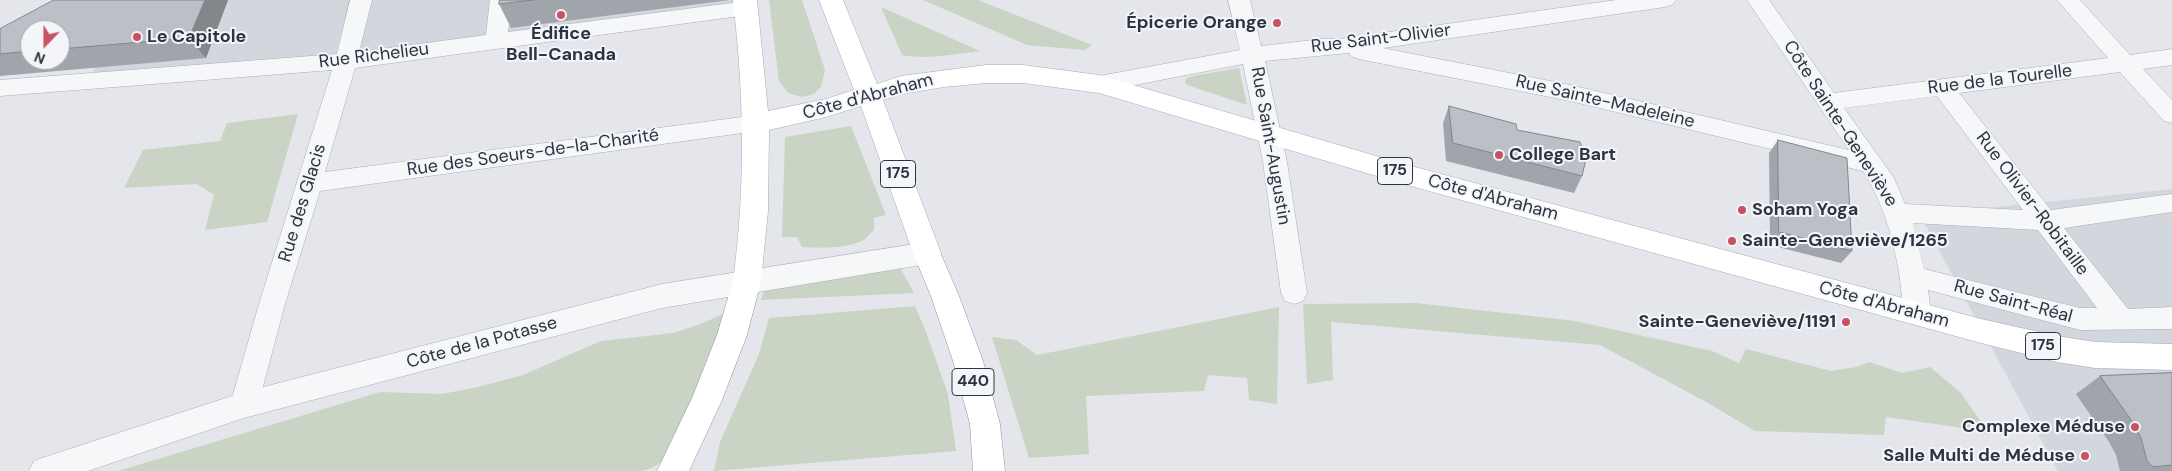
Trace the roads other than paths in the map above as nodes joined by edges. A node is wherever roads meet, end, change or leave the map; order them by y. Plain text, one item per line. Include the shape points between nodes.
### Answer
1 (361, 0) edge
2 (501, 0) edge
3 (831, 0) edge
4 (1240, 0) edge
5 (1664, 0) edge
6 (1758, 0) edge
7 (2068, 0) edge
8 (746, 4) edge
9 (496, 40) junction
10 (1340, 47) junction
11 (1253, 55) junction
12 (2172, 57) edge
13 (347, 60) junction
14 (2127, 64) junction
15 (1099, 84) junction
16 (0, 88) edge
17 (1943, 88) junction
18 (869, 95) junction
19 (1829, 102) junction
20 (2172, 115) edge
21 (757, 123) junction
22 (1269, 135) junction
23 (1869, 164) junction
24 (309, 183) junction
25 (2172, 203) edge
26 (1898, 212) junction
27 (2044, 221) junction
28 (927, 253) junction
29 (1914, 277) junction
30 (744, 292) junction
31 (1294, 293) dead end
32 (1918, 314) junction
33 (2172, 318) edge
34 (2121, 320) junction
35 (2172, 357) edge
36 (244, 405) junction
37 (45, 471) edge
38 (674, 471) edge
39 (989, 471) edge

1 - 13 street, Rue des Glacis
2 - 9 street
3 - 18 main road, 175
4 - 11 street, Rue Saint-Augustin
5 - 10 street, Rue Saint-Olivier
6 - 19 street, Côte Sainte-Geneviève
7 - 14 street
8 - 9 street, Rue Richelieu
8 - 21 main road
9 - 13 street, Rue Richelieu
10 - 11 street, Rue Saint-Olivier
10 - 23 street, Rue Sainte-Madeleine via 1570,93
11 - 15 street, Rue Saint-Olivier
11 - 22 street, Rue Saint-Augustin
12 - 14 street, Rue de la Tourelle
13 - 16 street, Rue Richelieu
13 - 24 street, Rue des Glacis
14 - 17 street, Rue de la Tourelle
14 - 20 street
15 - 18 main road, Côte d'Abraham / 175 via 1023,74 986,74 923,80
15 - 22 main road, Côte d'Abraham / 175
17 - 19 street, Rue de la Tourelle
17 - 27 street, Rue Olivier-Robitaille
18 - 21 main road, Côte d'Abraham / 175 via 794,117
18 - 28 main road, 175
19 - 23 street, Côte Sainte-Geneviève
21 - 24 street, Rue des Soeurs-de-la-Charité
21 - 30 main road via 755,218
22 - 31 street, Rue Saint-Augustin
22 - 32 main road, Côte d'Abraham / 175
23 - 26 street, Côte Sainte-Geneviève
24 - 36 street, Rue des Glacis
25 - 27 street
26 - 27 street
26 - 29 street, Côte Sainte-Geneviève
27 - 34 street, Rue Olivier-Robitaille
28 - 30 street, Côte de la Potasse
28 - 39 main road, 440 via 968,361 985,424
29 - 32 street, Côte Sainte-Geneviève
29 - 34 street, Rue Saint-Réal via 2057,315
30 - 36 street, Côte de la Potasse via 662,296
30 - 38 main road via 732,335 707,400
32 - 35 main road, Côte d'Abraham / 175 via 2057,350 2120,357
33 - 34 street, Rue Saint-Réal
36 - 37 street, Côte de la Potasse

